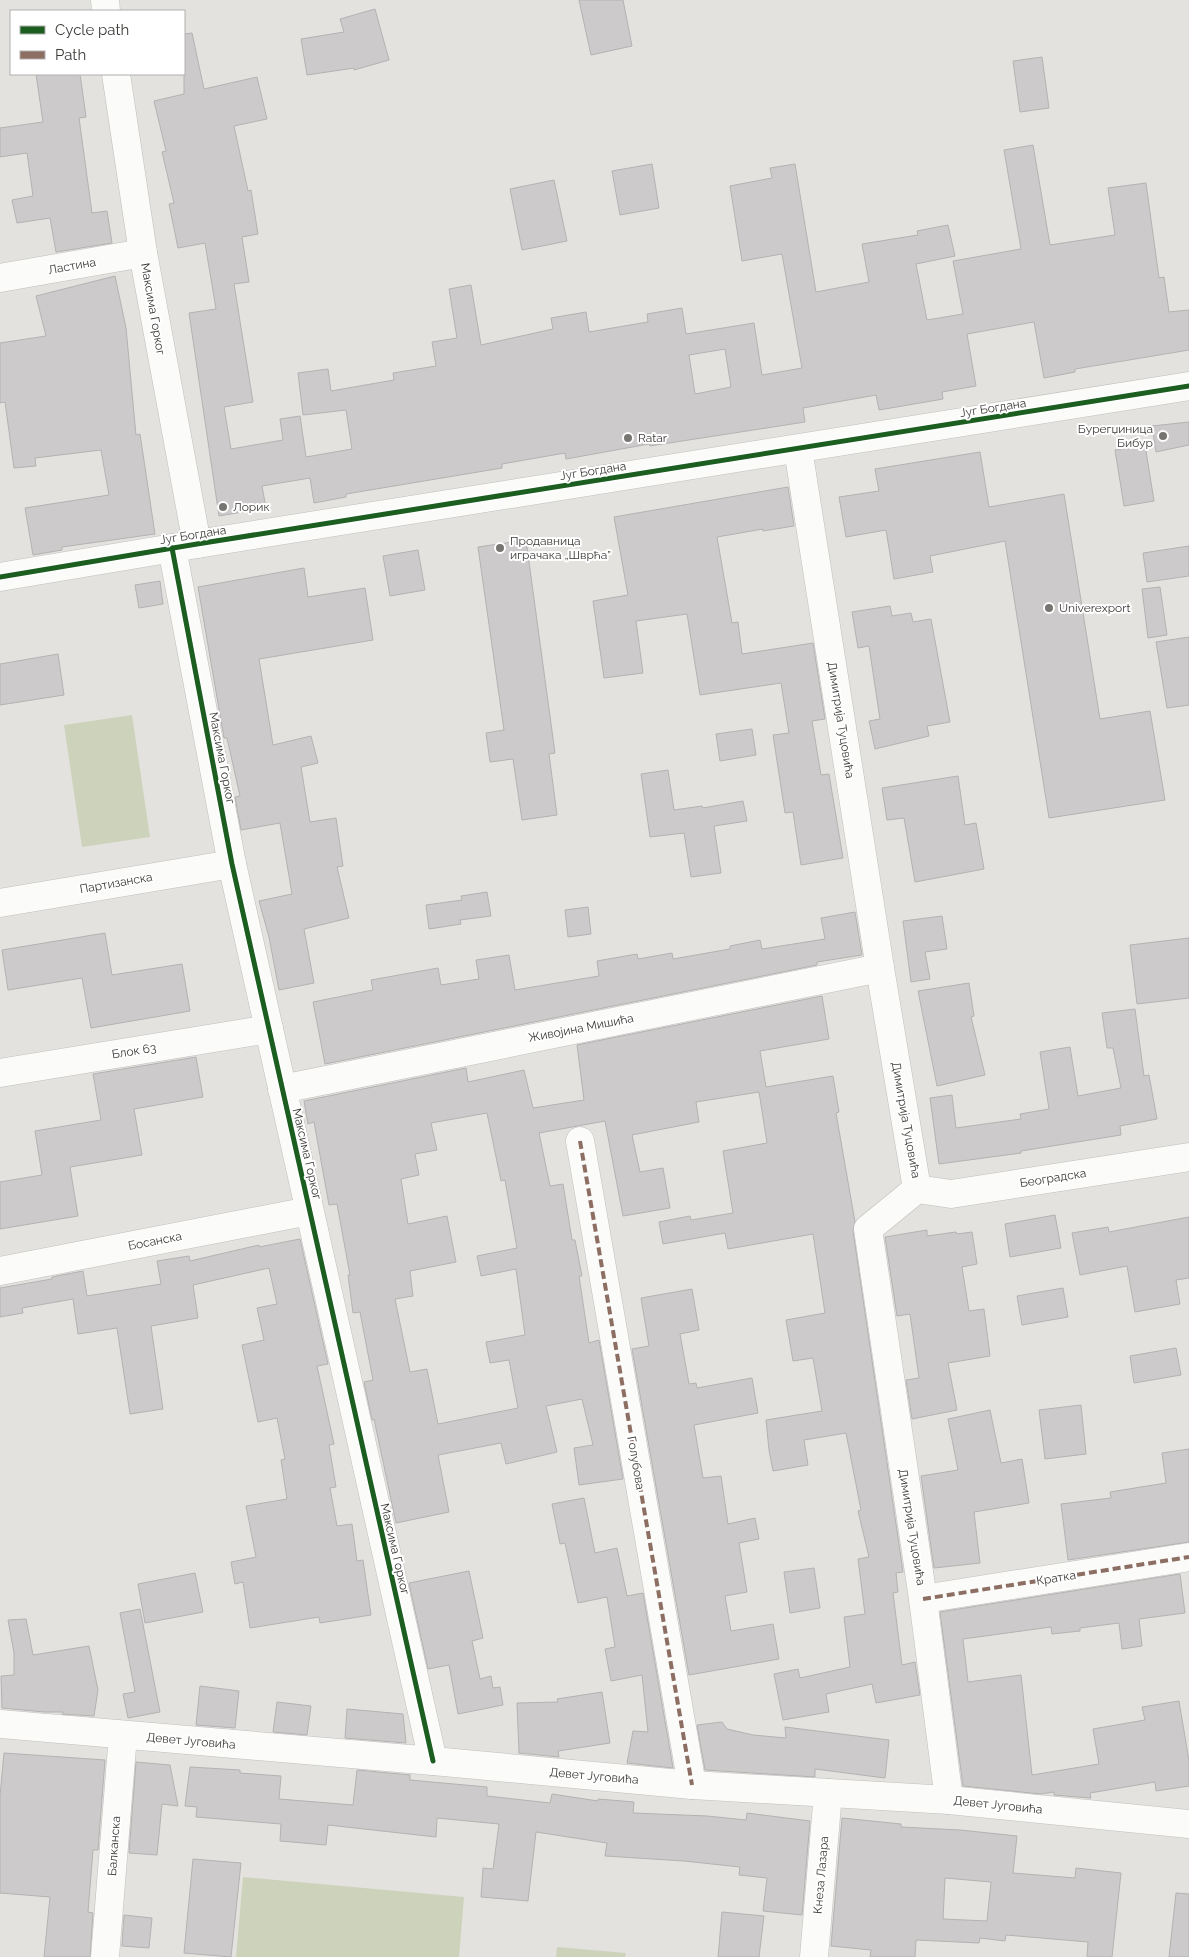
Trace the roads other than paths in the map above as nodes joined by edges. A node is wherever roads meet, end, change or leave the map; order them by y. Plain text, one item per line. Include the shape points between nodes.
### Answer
1 (116, 75) edge
2 (143, 253) junction
3 (0, 278) edge
4 (1189, 386) edge
5 (798, 449) junction
6 (184, 546) junction
7 (0, 577) edge
8 (232, 864) junction
9 (0, 903) edge
10 (880, 968) junction
11 (269, 1029) junction
12 (0, 1073) edge
13 (282, 1089) junction
14 (580, 1142) dead end
15 (1189, 1157) edge
16 (917, 1189) junction
17 (309, 1211) junction
18 (0, 1271) edge
19 (1189, 1557) edge
20 (923, 1599) junction
21 (0, 1724) edge
22 (123, 1735) junction
23 (433, 1761) junction
24 (692, 1786) junction
25 (828, 1793) junction
26 (949, 1800) junction
27 (1189, 1824) edge
28 (105, 1957) edge
29 (814, 1957) edge

1 - 2 street, Максима Горког
2 - 3 street, Ластина
2 - 6 street, Максима Горког
4 - 5 street, Југ Богдана
5 - 6 street, Југ Богдана
5 - 10 street, Димитрија Туцовића
6 - 7 street, Југ Богдана
6 - 8 street, Максима Горког
8 - 9 street, Партизанска
8 - 11 street, Максима Горког
10 - 13 street, Живојина Мишића
10 - 16 street, Димитрија Туцовића
11 - 12 street, Блок 63
11 - 13 street, Максима Горког
13 - 17 street, Максима Горког
14 - 24 street, Голубова
15 - 16 street, Београдска via 950,1194
16 - 20 street, Димитрија Туцовића via 868,1229
17 - 18 street, Босанска
17 - 23 street, Максима Горког
19 - 20 street, Кратка
20 - 26 street, Димитрија Туцовића
21 - 22 street, Девет Југовића
22 - 23 street, Девет Југовића
22 - 28 street, Балканска
23 - 24 street, Девет Југовића
24 - 25 street, Девет Југовића
25 - 26 street, Девет Југовића
25 - 29 street, Кнеза Лазара
26 - 27 street, Девет Југовића

